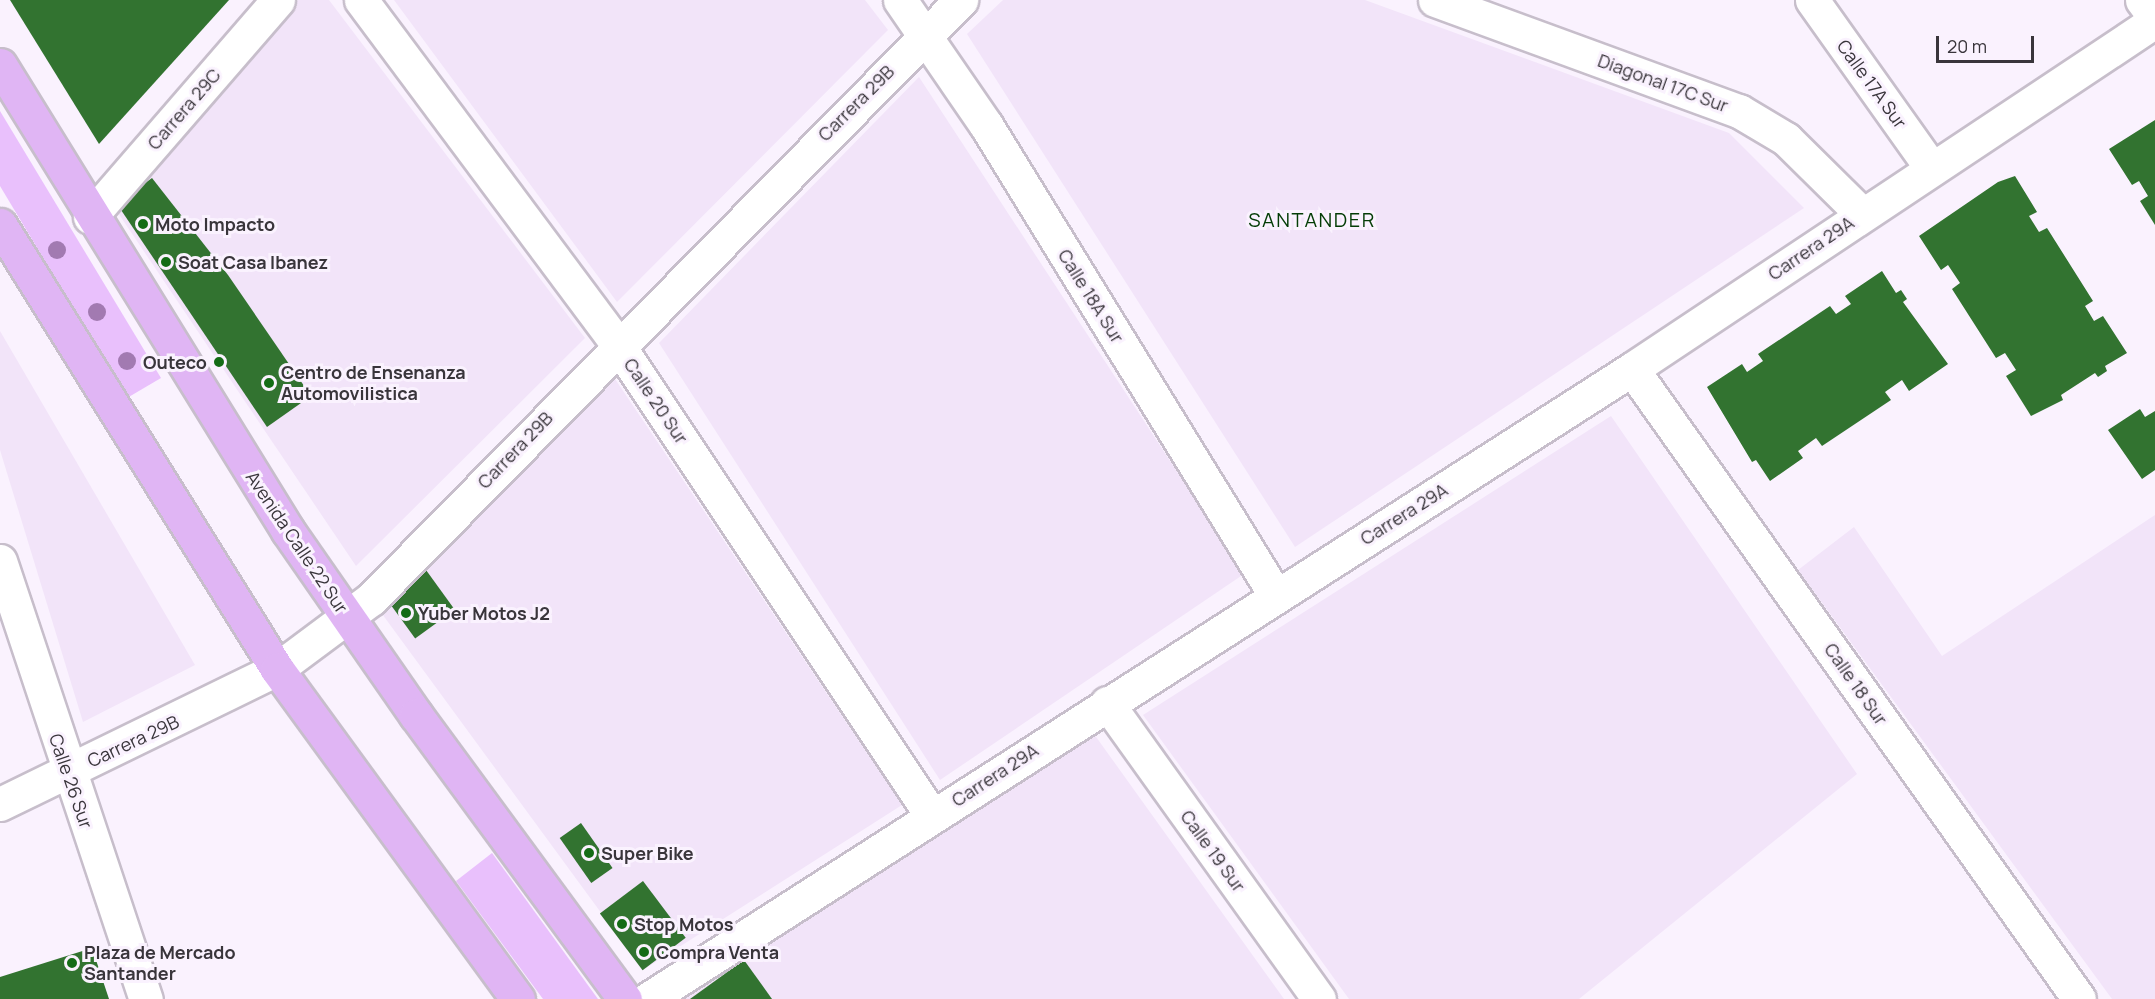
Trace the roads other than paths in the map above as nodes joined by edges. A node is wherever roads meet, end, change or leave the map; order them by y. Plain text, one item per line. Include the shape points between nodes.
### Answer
1 (278, 0) edge
2 (361, 0) edge
3 (900, 0) edge
4 (961, 0) edge
5 (1435, 0) edge
6 (1812, 0) edge
7 (2142, 0) edge
8 (2155, 19) edge
9 (925, 33) junction
10 (0, 65) edge
11 (1932, 169) junction
12 (1862, 214) junction
13 (90, 218) junction
14 (0, 225) edge
15 (618, 345) junction
16 (1632, 369) junction
17 (0, 561) edge
18 (1276, 596) junction
19 (347, 617) junction
20 (277, 669) junction
21 (1107, 703) junction
22 (67, 771) junction
23 (0, 804) edge
24 (932, 816) junction
25 (146, 999) edge
26 (518, 999) edge
27 (625, 999) edge
28 (648, 999) edge
29 (1319, 999) edge
30 (2079, 999) edge

1 - 13 street, Carrera 29C
2 - 15 street, Calle 20 Sur
3 - 9 street, Calle 18A Sur
4 - 9 street, Carrera 29B
5 - 12 street, Diagonal 17C Sur via 1748,116 1786,139
6 - 11 street, Calle 17A Sur
7 - 8 street
8 - 11 street, Carrera 29A
9 - 15 street, Carrera 29B
9 - 18 street, Calle 18A Sur
10 - 13 main road, Avenida Calle 22 Sur
11 - 12 street, Carrera 29A
12 - 16 street, Carrera 29A
13 - 19 main road, Avenida Calle 22 Sur
14 - 20 main road
15 - 19 street, Carrera 29B
15 - 24 street, Calle 20 Sur
16 - 18 street, Carrera 29A
16 - 30 street, Calle 18 Sur
17 - 22 street, Calle 26 Sur
18 - 21 street, Carrera 29A
19 - 20 street, Carrera 29B
19 - 27 main road, Avenida Calle 22 Sur
20 - 22 street, Carrera 29B via 208,706
20 - 26 main road
21 - 24 street, Carrera 29A
21 - 29 street, Calle 19 Sur
22 - 23 street, Carrera 29B
22 - 25 street, Calle 26 Sur
24 - 28 street, Carrera 29A

